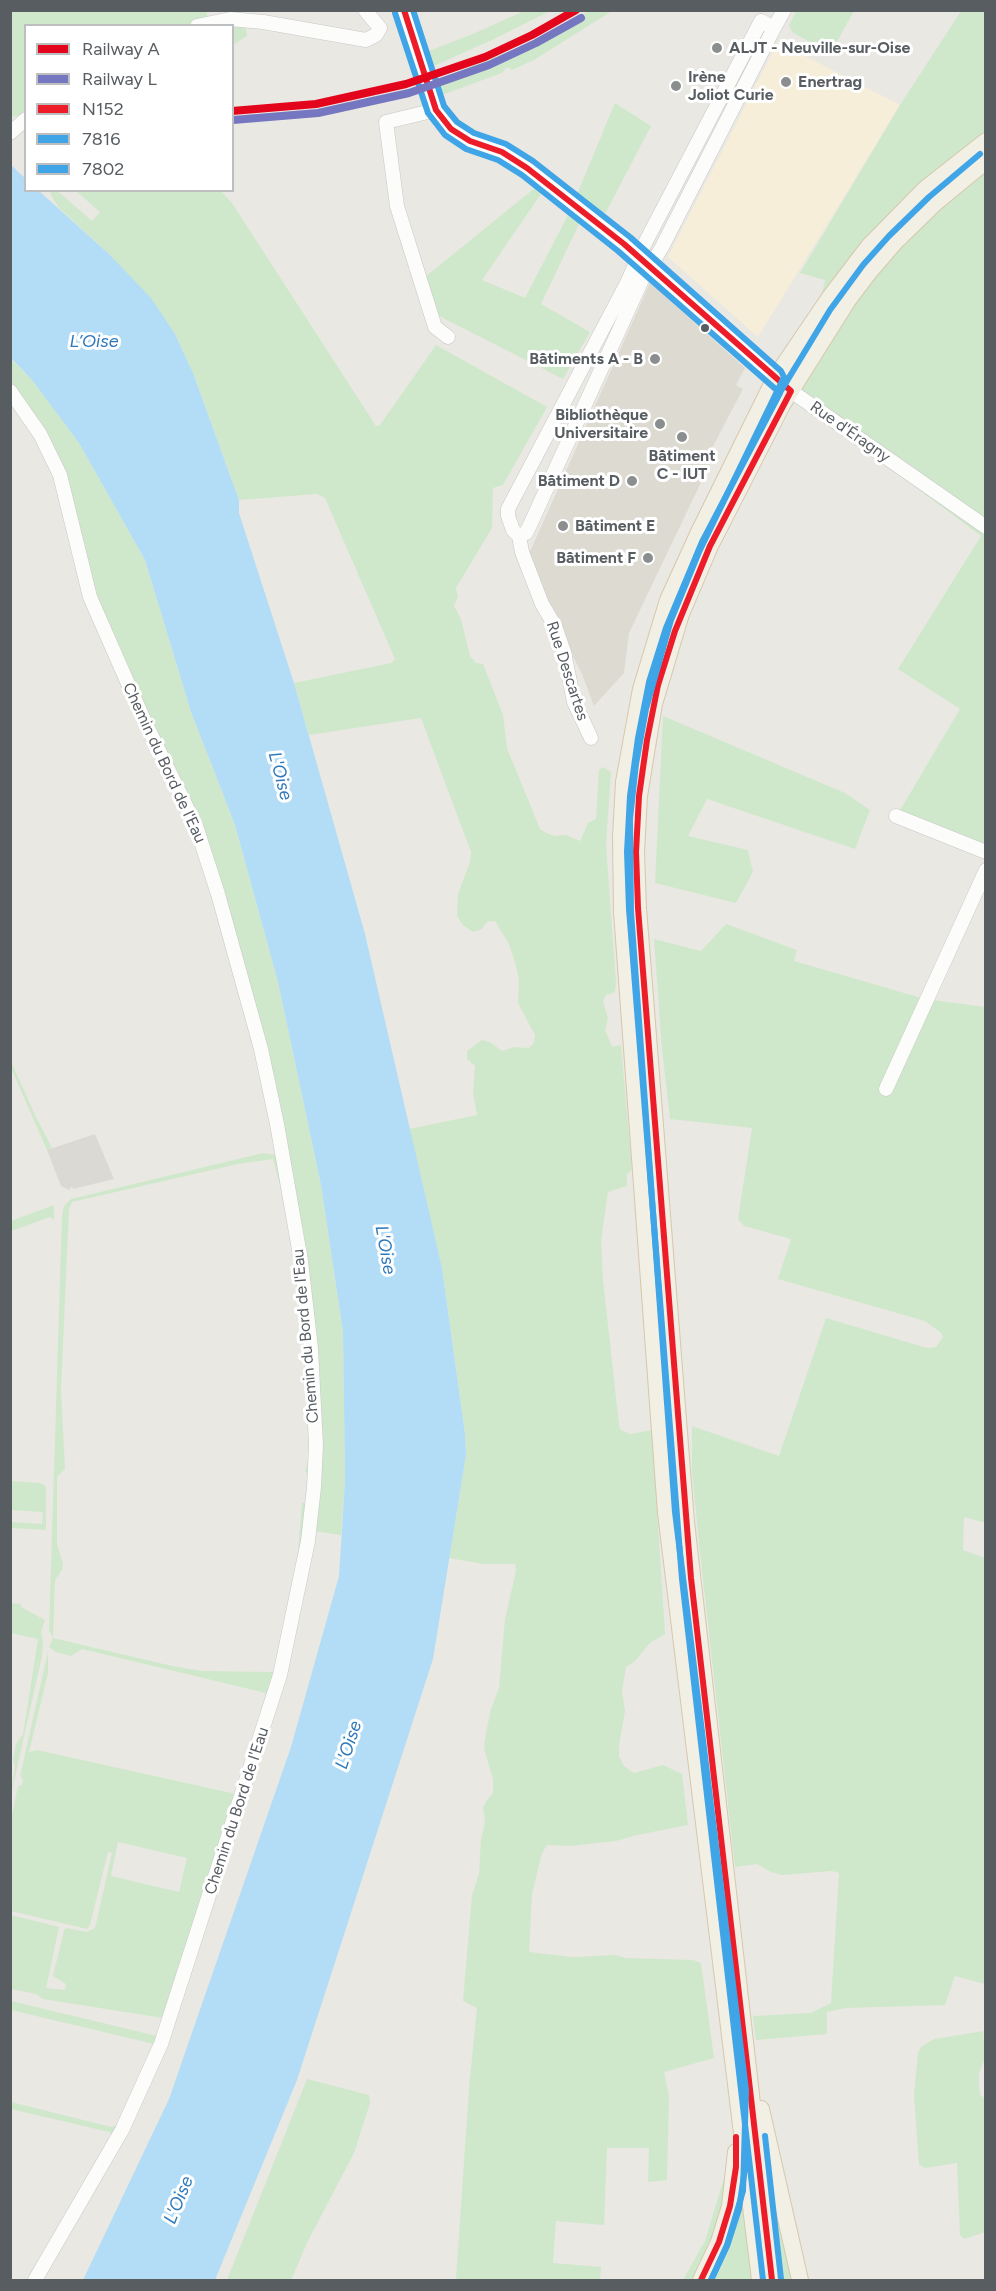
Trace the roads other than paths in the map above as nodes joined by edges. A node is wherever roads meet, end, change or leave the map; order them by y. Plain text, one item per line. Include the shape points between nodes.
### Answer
1 (365, 10) edge
2 (784, 10) edge
3 (404, 11) edge
4 (206, 24) edge
5 (774, 28) junction
6 (732, 77) junction
7 (746, 84) junction
8 (433, 104) junction
9 (24, 121) edge
10 (10, 133) edge
11 (986, 141) edge
12 (696, 147) junction
13 (710, 153) junction
14 (986, 161) edge
15 (639, 258) junction
16 (650, 268) junction
17 (448, 337) dead end
18 (775, 378) junction
19 (10, 391) edge
20 (790, 391) junction
21 (532, 463) junction
22 (555, 474) junction
23 (986, 527) edge
24 (519, 536) junction
25 (591, 738) dead end
26 (896, 816) dead end
27 (986, 852) edge
28 (986, 870) edge
29 (886, 1089) dead end
30 (744, 2042) junction
31 (737, 2091) junction
32 (35, 2280) edge
33 (701, 2280) edge
34 (760, 2280) edge
35 (772, 2280) edge
36 (800, 2280) edge

1 - 4 street via 380,28 366,40 263,22 230,19
2 - 5 street
3 - 8 street, Rue d'Éragny
5 - 6 street, Rue Descartes via 761,21
5 - 7 street
6 - 7 street
6 - 12 street, Rue Descartes
7 - 13 street
8 - 15 street, Rue d'Éragny via 451,129 527,168
8 - 17 street via 386,122 397,206 435,327
9 - 10 street
11 - 18 main road via 925,189 882,232 842,280
12 - 13 street
12 - 15 street, Rue Descartes
13 - 16 street
14 - 20 main road via 935,203 882,256 848,300
15 - 16 street, Rue d'Éragny
15 - 21 street, Rue Descartes
16 - 18 street, Rue d'Éragny
16 - 22 street
18 - 20 street, Rue d'Éragny
18 - 31 main road via 691,548 662,617 633,725 620,846 668,1533
19 - 32 street, Chemin du Bord de l'Eau via 40,434 60,475 90,597 196,826 221,905 278,1124 301,1260 316,1445 308,1541 280,1675 165,2033 122,2130
20 - 23 street, Rue d'Éragny
20 - 30 main road via 710,546 675,631 658,685 647,740 636,852 690,1567
21 - 22 street
21 - 24 street, Rue Descartes via 508,509 513,530
22 - 24 street via 526,533
24 - 25 street, Rue Descartes via 542,604 564,652 574,702
26 - 27 street
28 - 29 street
30 - 35 main road
30 - 36 main road
31 - 33 main road via 734,2189 719,2242
31 - 34 main road

